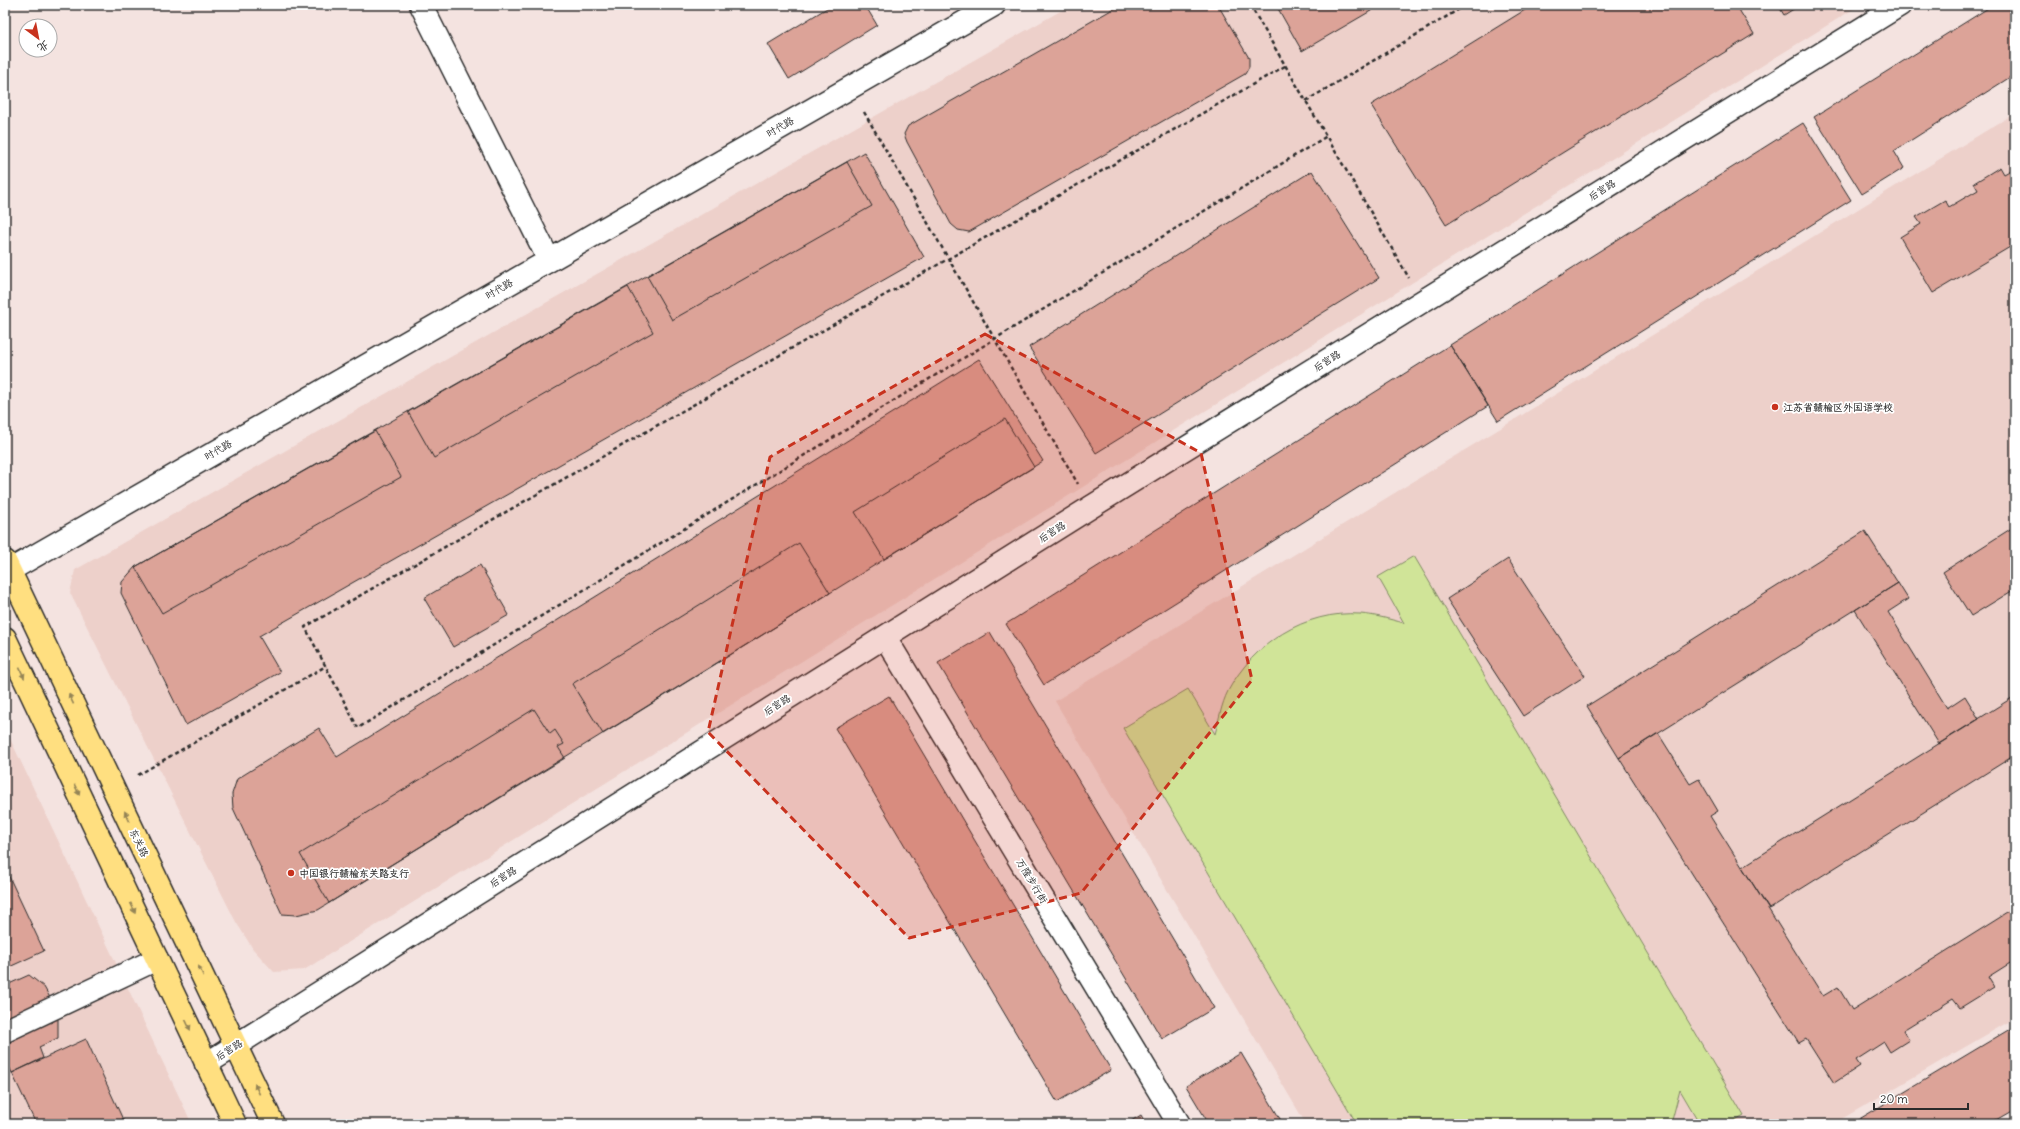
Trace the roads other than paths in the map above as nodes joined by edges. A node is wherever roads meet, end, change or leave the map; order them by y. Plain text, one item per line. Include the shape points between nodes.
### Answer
1 (421, 5) edge
2 (994, 5) edge
3 (1900, 5) edge
4 (549, 260) junction
5 (6, 568) edge
6 (885, 637) junction
7 (5, 638) edge
8 (157, 958) junction
9 (5, 1031) edge
10 (236, 1046) junction
11 (206, 1064) junction
12 (235, 1124) edge
13 (273, 1124) edge
14 (1179, 1124) edge

1 - 4 street
2 - 4 street, 时代路
3 - 6 street, 后宫路
4 - 5 street, 时代路
10 -> 5 main road, 东关路
6 - 10 street, 后宫路
6 - 14 street, 万隆步行街
7 -> 8 main road
8 - 9 street
8 -> 11 main road
10 - 11 street, 后宫路
13 -> 10 main road, 东关路
11 - 12 main road

